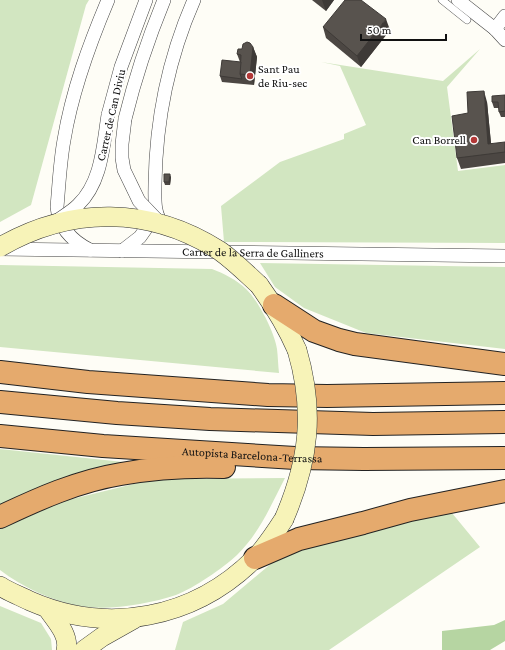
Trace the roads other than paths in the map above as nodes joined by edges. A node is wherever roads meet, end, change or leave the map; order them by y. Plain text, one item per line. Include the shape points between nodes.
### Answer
1 (108, 0) edge
2 (146, 0) edge
3 (164, 0) edge
4 (194, 0) edge
5 (442, 0) edge
6 (458, 0) edge
7 (505, 16) edge
8 (467, 20) dead end
9 (495, 29) junction
10 (505, 40) edge
11 (54, 215) junction
12 (159, 219) junction
13 (6, 248) edge
14 (91, 250) junction
15 (122, 251) junction
16 (200, 252) junction
17 (505, 256) edge
18 (274, 305) junction
19 (505, 364) edge
20 (0, 372) edge
21 (505, 393) edge
22 (0, 402) edge
23 (505, 422) edge
24 (0, 436) edge
25 (295, 458) junction
26 (505, 458) edge
27 (505, 491) edge
28 (0, 517) edge
29 (255, 558) junction
30 (3, 589) edge
31 (47, 608) junction
32 (136, 618) junction
33 (72, 649) edge

1 - 11 street via 83,64 71,105
2 - 11 street, Carrer de Can Diviu, bridge via 121,67 94,184 71,212
3 - 12 street, Carrer de Can Diviu, bridge via 133,86 122,144 124,170 139,201
4 - 12 street via 177,43 162,103 155,168
5 - 8 lane
6 - 9 street
7 - 9 street
9 - 10 street
11 - 12 street, bridge via 66,220 100,217
11 - 13 street, bridge
11 - 14 street via 77,243
12 - 15 street
12 - 16 street, Carrer de Can Diviu via 162,224
12 - 18 street, bridge via 200,240 241,267
13 - 14 street, Carrer de la Serra de Galliners
14 - 15 street, Carrer de la Serra de Galliners
15 - 16 street, Carrer de la Serra de Galliners
16 - 17 street, Carrer de la Serra de Galliners
18 - 19 highway via 309,328 339,340
18 - 29 street, bridge via 297,350 306,390 308,420 305,454 294,496 284,519
20 - 21 highway via 88,382 268,395
22 - 23 highway via 210,419 374,424
24 - 25 highway, Autopista Barcelona-Terrassa via 103,446
25 - 26 highway, Autopista Barcelona-Terrassa
25 - 28 highway via 252,467 206,467 120,474 80,484
27 - 29 highway via 410,510 299,539
29 - 32 street via 231,579 200,598 176,609
30 - 31 street
31 - 32 street via 92,618
31 - 33 street via 61,627
32 - 33 street via 102,637

